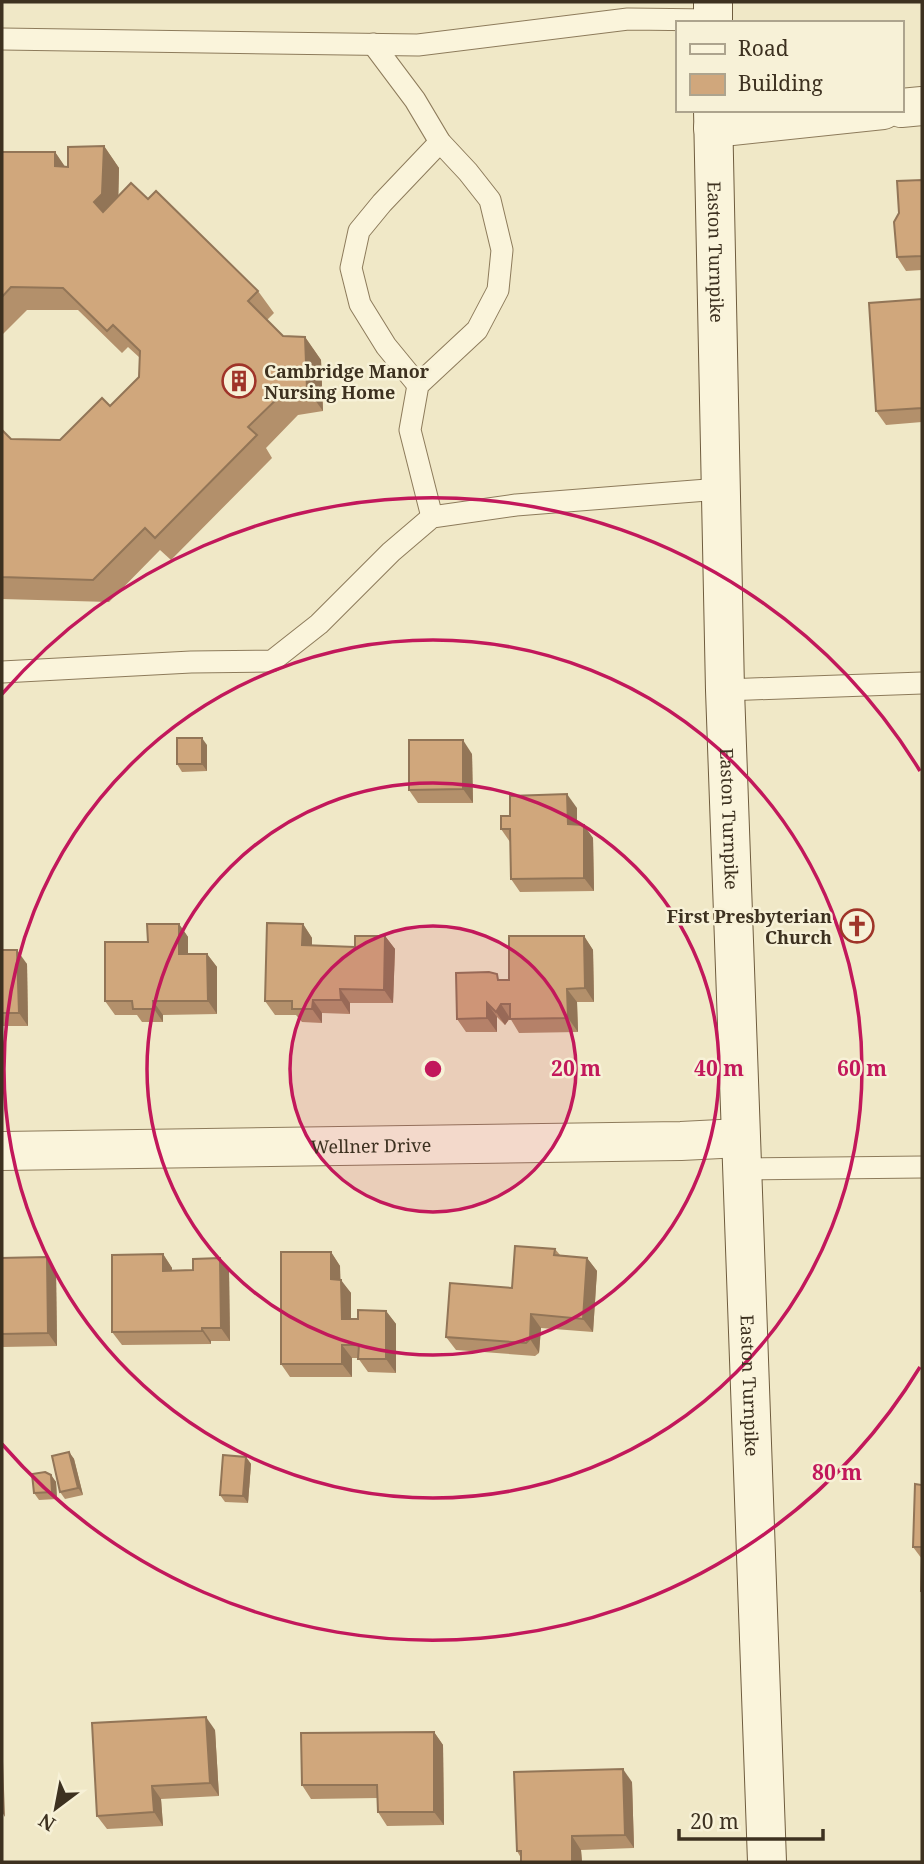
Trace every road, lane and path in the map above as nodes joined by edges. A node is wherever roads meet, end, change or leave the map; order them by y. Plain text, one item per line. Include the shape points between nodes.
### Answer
1 (713, 15) edge
2 (2, 39) edge
3 (373, 44) junction
4 (922, 106) edge
5 (903, 108) edge
6 (845, 112) edge
7 (713, 119) edge
8 (440, 142) junction
9 (418, 385) junction
10 (720, 489) junction
11 (432, 517) junction
12 (2, 671) edge
13 (922, 683) edge
14 (725, 690) junction
15 (2, 1151) edge
16 (741, 1154) junction
17 (922, 1167) edge
18 (767, 1862) edge

1 - 3 lane via 628,19 418,45
2 - 3 lane
3 - 8 lane
4 - 5 main road
6 - 7 main road
7 - 10 main road, Easton Turnpike
8 - 9 lane via 491,200 502,250 498,290 477,330
8 - 9 lane via 359,231 351,268 360,304
9 - 11 lane via 410,430
10 - 11 lane via 516,505
10 - 14 main road, Easton Turnpike
11 - 12 lane via 319,624 272,661
13 - 14 lane
14 - 16 main road, Easton Turnpike
15 - 16 main road, Wellner Drive via 681,1141
16 - 17 lane
16 - 18 main road, Easton Turnpike

